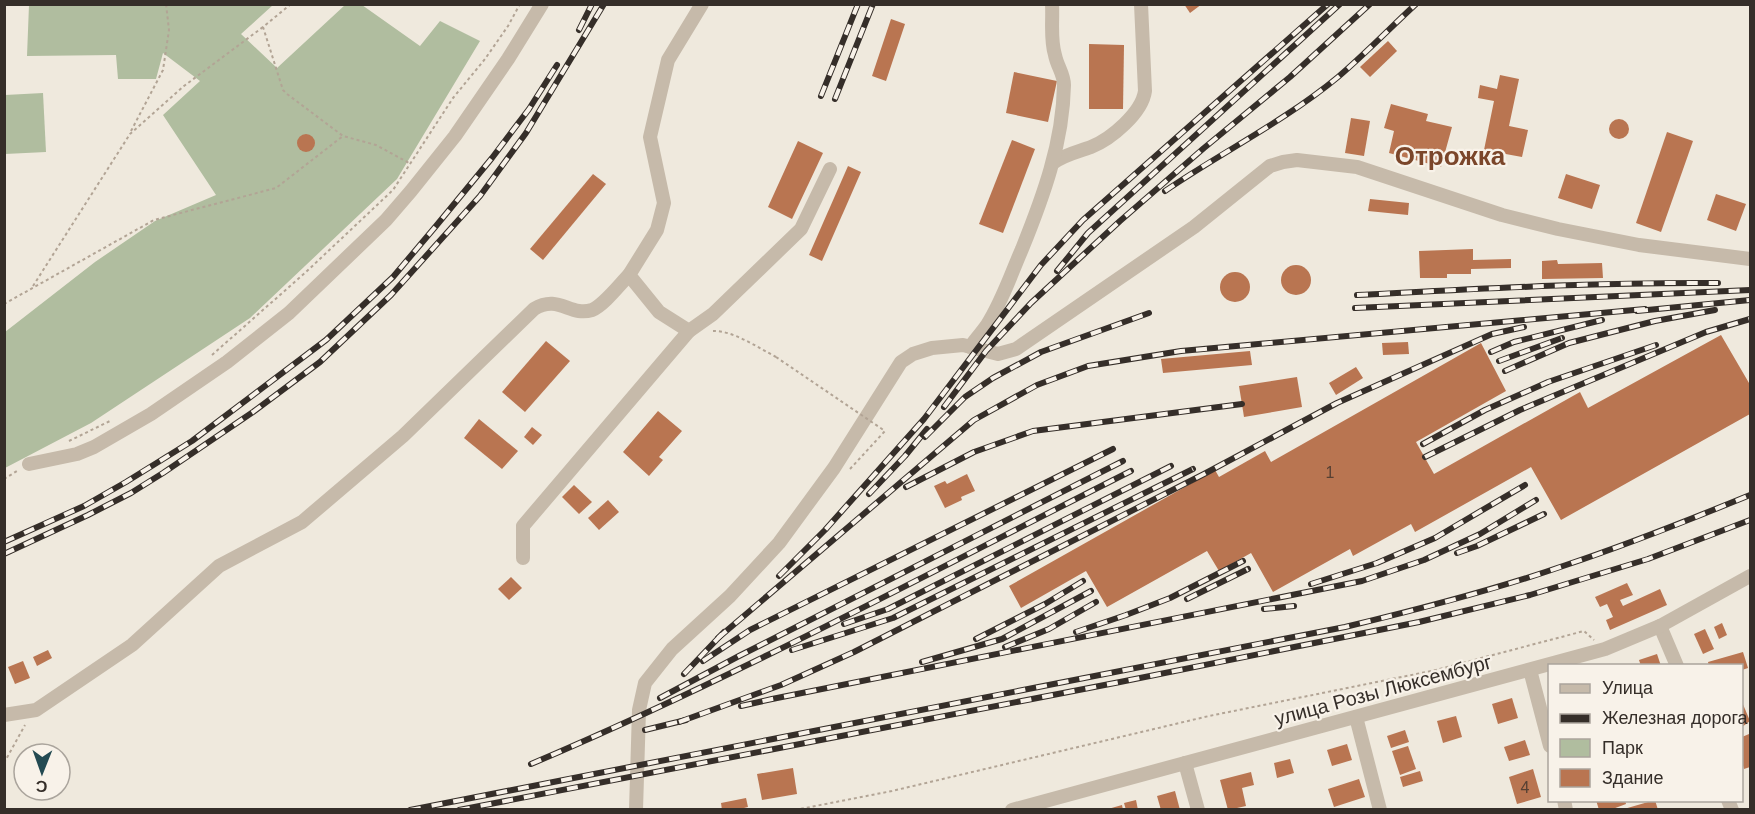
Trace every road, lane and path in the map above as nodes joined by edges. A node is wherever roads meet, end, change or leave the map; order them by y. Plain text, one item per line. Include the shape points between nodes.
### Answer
1 (166, 4) edge
2 (291, 4) edge
3 (520, 4) edge
4 (542, 4) edge
5 (702, 4) edge
6 (1053, 4) edge
7 (1141, 4) edge
8 (263, 27) junction
9 (130, 134) junction
10 (343, 136) junction
11 (1053, 163) junction
12 (411, 164) junction
13 (830, 169) dead end
14 (1750, 259) edge
15 (629, 275) junction
16 (31, 288) junction
17 (4, 304) edge
18 (689, 331) junction
19 (970, 347) junction
20 (206, 360) dead end
21 (115, 418) dead end
22 (67, 442) dead end
23 (29, 464) joint
24 (845, 475) dead end
25 (4, 479) edge
26 (523, 558) dead end
27 (1750, 576) edge
28 (1660, 626) junction
29 (1605, 650) junction
30 (1552, 664) edge
31 (1676, 664) edge
32 (1548, 665) edge
33 (1530, 670) junction
34 (36, 710) junction
35 (4, 714) edge
36 (1356, 717) junction
37 (1548, 738) edge
38 (4, 763) edge
39 (1185, 763) junction
40 (1020, 809) edge
41 (636, 810) edge
42 (795, 810) edge
43 (1198, 810) edge
44 (1380, 810) edge

1 - 9 path via 169,30 163,70
2 - 8 path
3 - 12 path via 485,59 441,114
4 - 23 street via 455,136 411,191 289,313 151,414 77,454
5 - 15 street via 668,60 650,137 664,203 657,230
6 - 11 street via 1053,43 1064,84
7 - 11 street via 1145,91 1141,104 1110,136
8 - 9 path via 184,86
8 - 10 path via 283,90
9 - 16 path
10 - 12 path via 376,144
10 - 16 path via 276,188 154,219
11 - 19 street via 1009,280 988,323
12 - 20 path via 393,190
13 - 18 street via 801,229
14 - 19 street via 1639,245 1558,229 1502,215 1357,167 1297,159 1270,166 1194,227 1016,349 998,354
15 - 18 street via 659,312
15 - 34 street via 592,310 575,310 553,303 543,303 534,309 403,436 302,522 219,566 132,645
16 - 17 path
18 - 24 path, bridge via 718,330 741,339 776,357 885,431
18 - 26 street via 524,526
19 - 41 street via 932,348 901,362 834,468 779,543 730,596 672,649 645,683 639,710
21 - 22 path
23 - 25 path
27 - 28 street, улица Розы Люксембург
28 - 29 street, улица Розы Люксембург
28 - 31 street
29 - 30 street, улица Розы Люксембург
29 - 42 path via 1584,631 1436,670 1209,716
32 - 33 street, улица Розы Люксембург
33 - 36 street, улица Розы Люксембург
33 - 37 street
34 - 35 street
34 - 38 path
36 - 39 street, улица Розы Люксембург
36 - 44 street
39 - 40 street, улица Розы Люксембург
39 - 43 street

